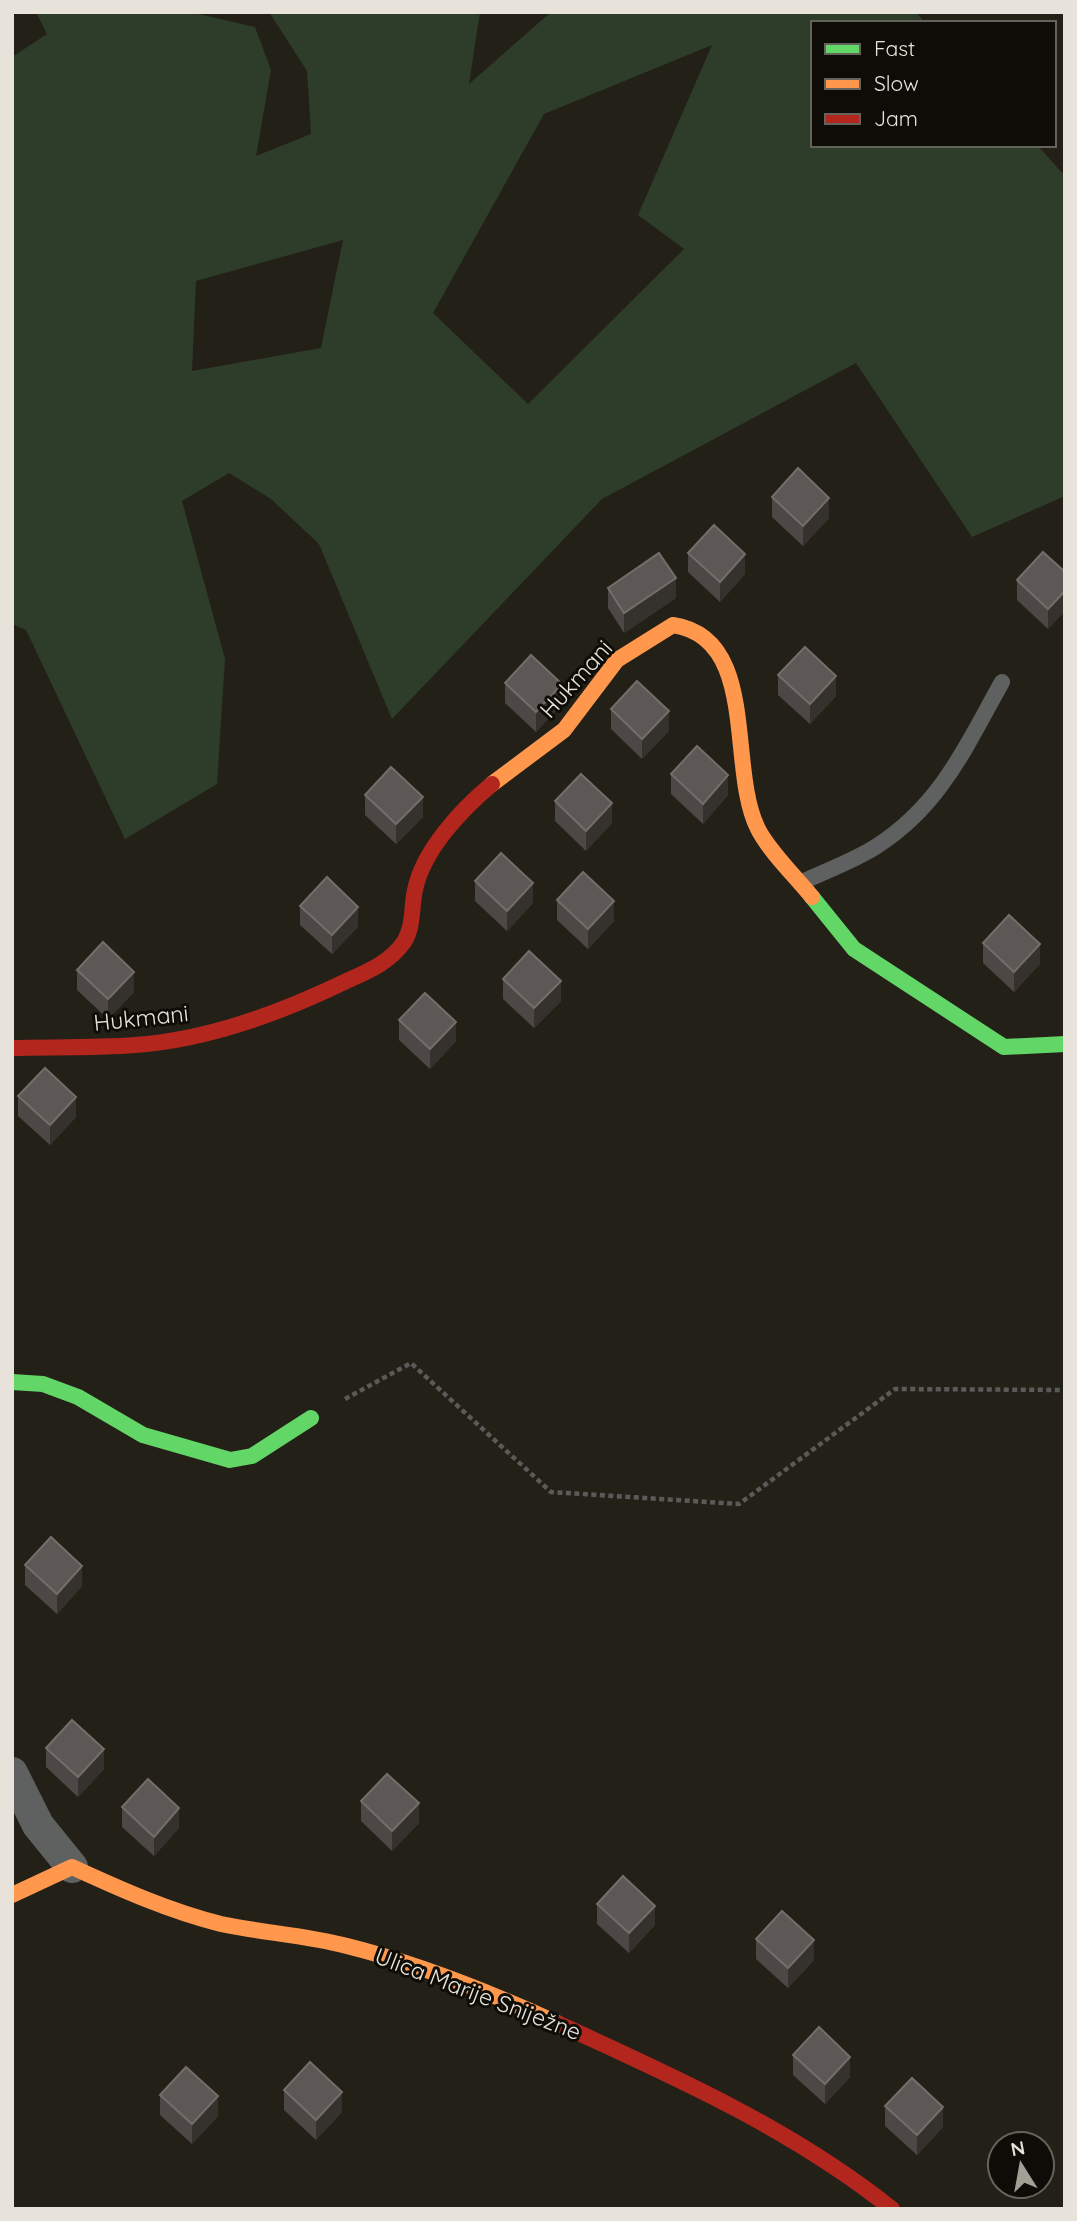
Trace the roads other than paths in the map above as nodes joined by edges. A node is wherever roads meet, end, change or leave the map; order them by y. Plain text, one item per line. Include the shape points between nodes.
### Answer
1 (1002, 682) dead end
2 (800, 883) junction
3 (1065, 1044) edge
4 (12, 1048) edge
5 (12, 1382) edge
6 (311, 1418) road end
7 (12, 1773) edge
8 (72, 1867) junction
9 (12, 1895) edge
10 (892, 2209) edge

1 - 2 lane via 937,794 910,822 875,848
2 - 3 street, Hukmani via 854,949 1004,1047
2 - 4 street, Hukmani via 758,829 749,804 731,674 717,649 693,628 673,625 617,660 564,730 463,808 439,839 415,888 405,940 388,961 288,1009 223,1030 136,1045
5 - 6 street via 43,1384 78,1396 143,1434 230,1461 252,1456
7 - 8 street, Ulica Marije Sniježne via 38,1825
8 - 9 street
8 - 10 street, Ulica Marije Sniježne via 131,1895 211,1920 350,1946 543,2014 789,2135

